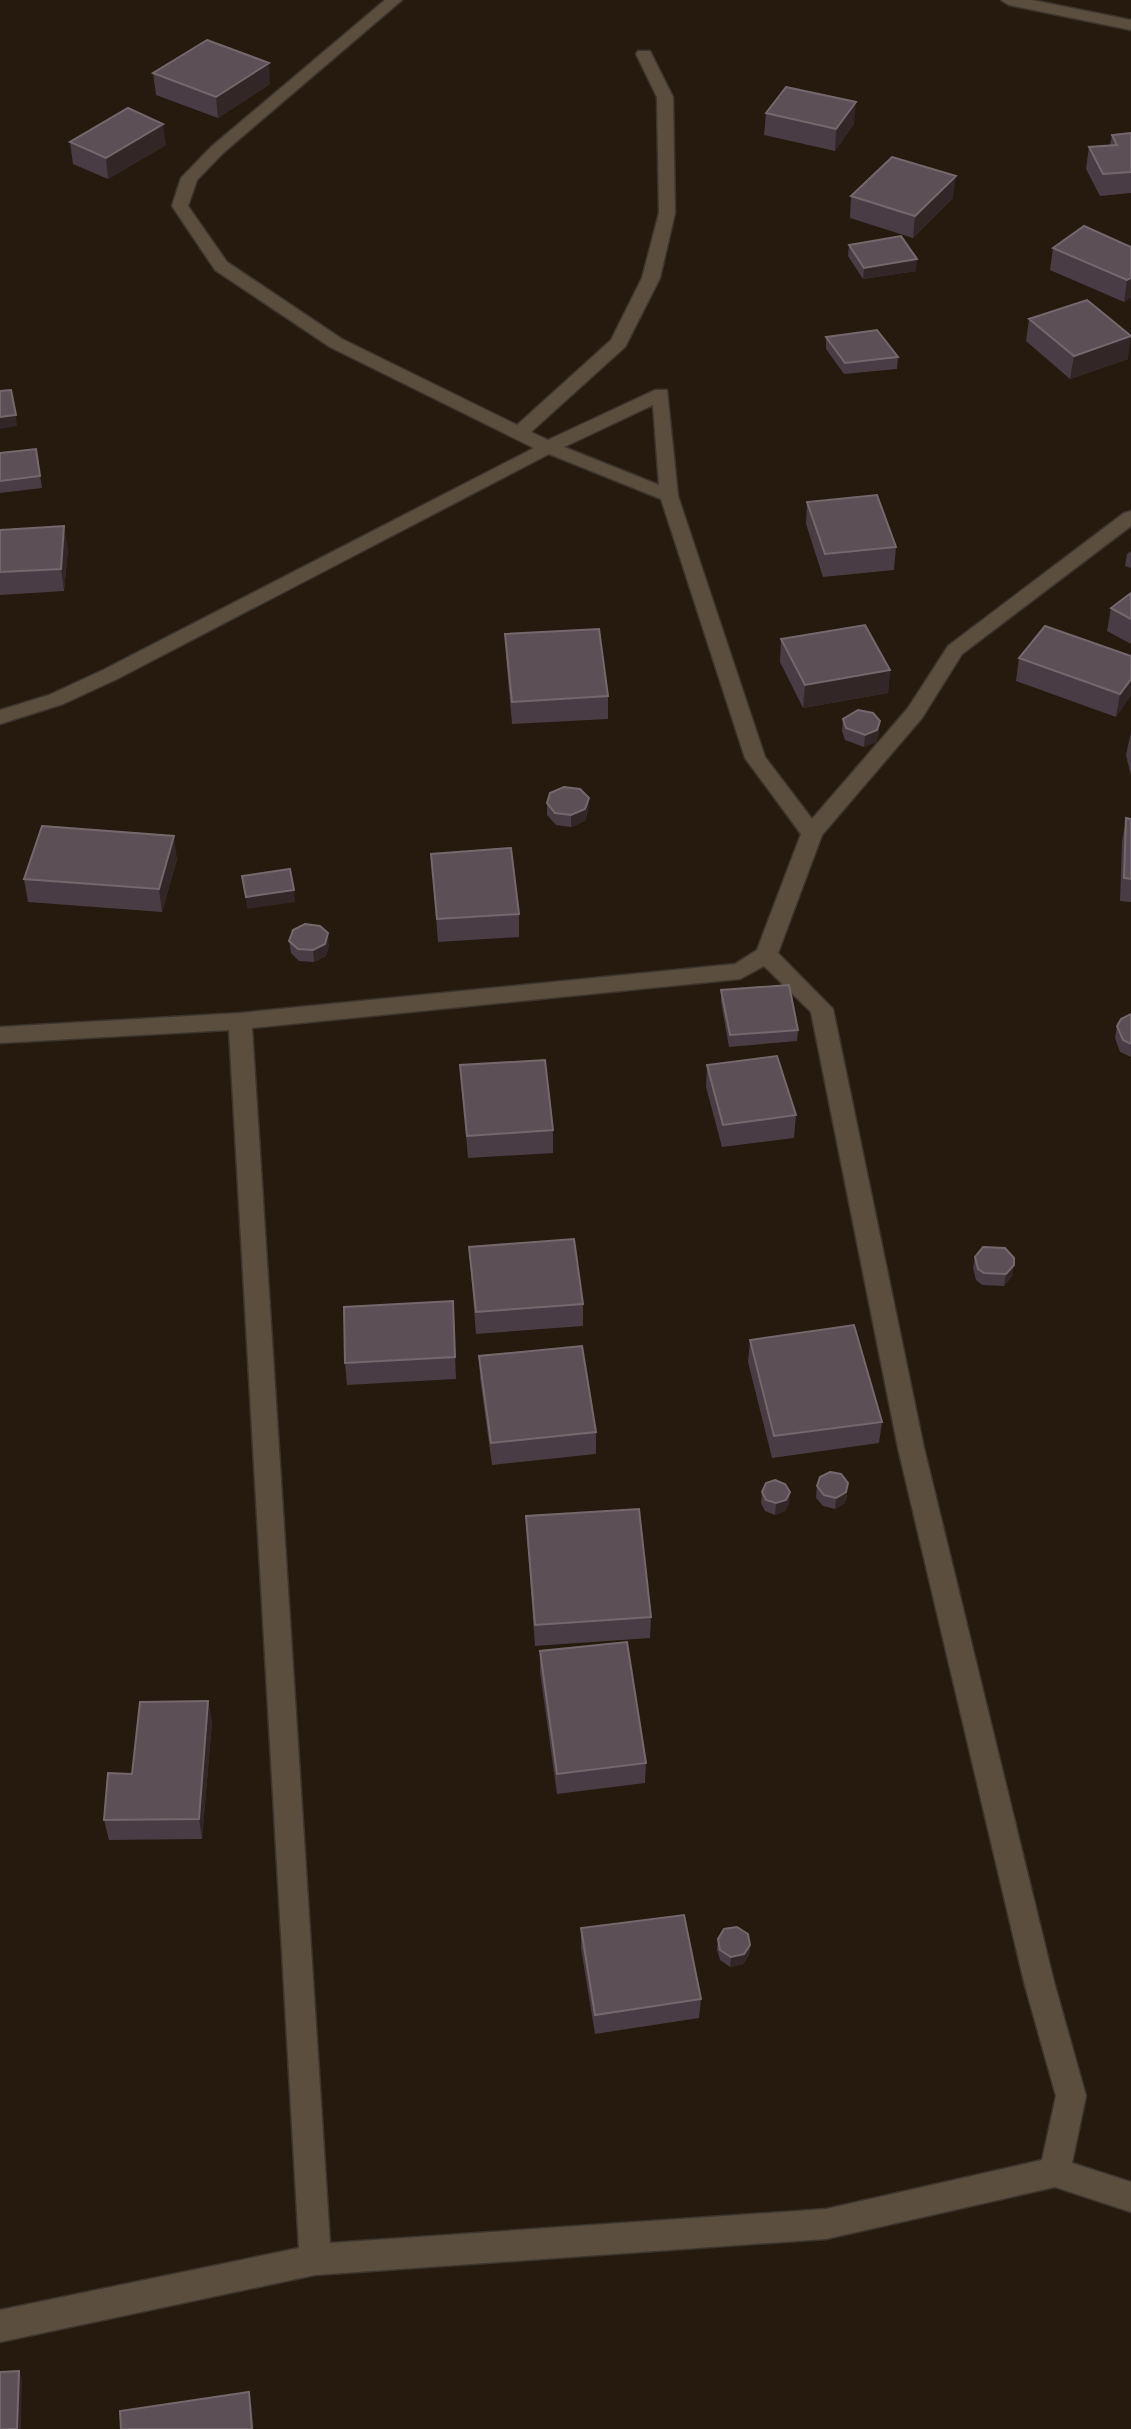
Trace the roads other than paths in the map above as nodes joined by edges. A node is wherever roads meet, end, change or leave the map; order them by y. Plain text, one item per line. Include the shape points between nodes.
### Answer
1 (394, 0) edge
2 (1009, 0) edge
3 (1131, 25) edge
4 (644, 54) dead end
5 (519, 433) junction
6 (545, 446) junction
7 (669, 496) junction
8 (1131, 517) edge
9 (0, 717) edge
10 (812, 833) junction
11 (766, 955) junction
12 (240, 1021) junction
13 (0, 1035) edge
14 (1055, 2172) junction
15 (1131, 2197) edge
16 (315, 2260) junction
17 (0, 2326) edge

1 - 5 street via 217,150 189,178 180,206 221,266 285,309 336,343
2 - 3 street
4 - 5 street via 665,97 667,213 651,278 619,343
5 - 6 street
6 - 7 street
6 - 7 street via 661,394
6 - 9 street via 145,657 28,711
7 - 10 street via 755,758
8 - 10 street via 955,650 915,713
10 - 11 street
11 - 12 street via 740,971
11 - 14 street via 822,1009 911,1448 1071,2096
12 - 13 street
12 - 16 street
14 - 15 street
14 - 16 street via 826,2224
16 - 17 street

